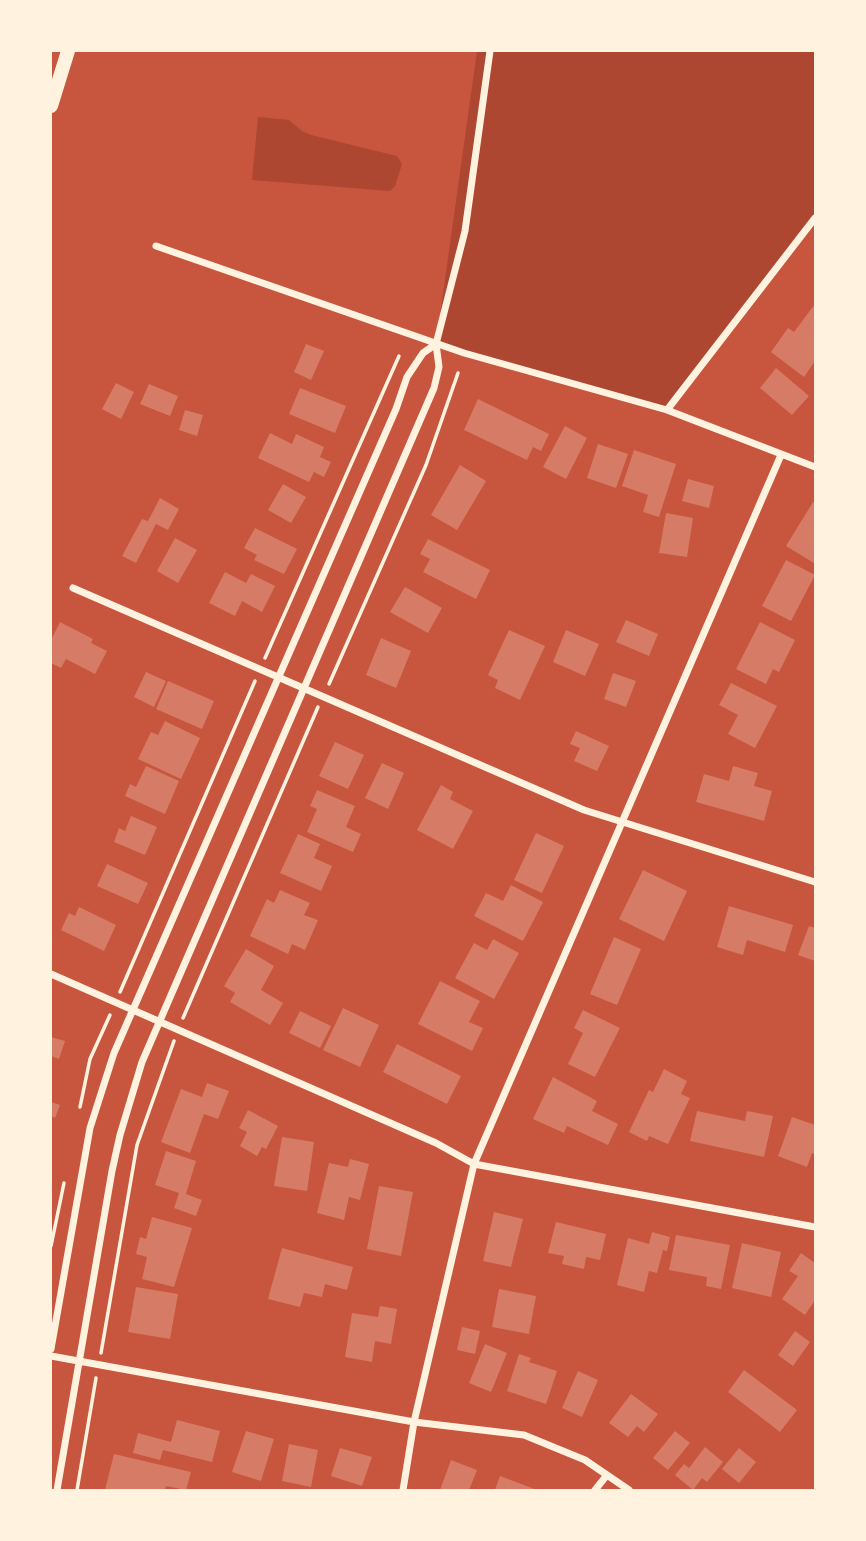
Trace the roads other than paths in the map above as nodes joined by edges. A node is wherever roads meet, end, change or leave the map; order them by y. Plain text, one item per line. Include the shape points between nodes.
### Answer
1 (68, 51) edge
2 (490, 51) edge
3 (51, 106) edge
4 (815, 218) edge
5 (156, 246) dead end
6 (436, 344) junction
7 (667, 410) junction
8 (781, 454) junction
9 (815, 467) edge
10 (73, 588) dead end
11 (278, 677) junction
12 (304, 688) junction
13 (622, 823) junction
14 (815, 882) edge
15 (51, 974) edge
16 (132, 1010) junction
17 (158, 1022) junction
18 (474, 1164) junction
19 (815, 1227) edge
20 (51, 1349) edge
21 (51, 1356) edge
22 (80, 1361) junction
23 (414, 1422) junction
24 (607, 1475) junction
25 (57, 1490) edge
26 (403, 1490) edge
27 (595, 1490) edge
28 (629, 1490) edge

1 - 3 highway
2 - 6 street via 465,231
4 - 7 street
5 - 6 street
6 - 7 street
6 - 11 street via 423,353 407,377
6 - 12 street via 439,367 435,388
7 - 8 street
8 - 9 street
8 - 13 street
10 - 11 street
11 - 12 street
11 - 16 street
12 - 13 street
12 - 17 street
13 - 14 street
13 - 18 street
15 - 16 street
16 - 17 street
16 - 20 street via 90,1128
17 - 18 street via 436,1143
17 - 22 street via 120,1135
18 - 19 street
18 - 23 street
21 - 22 street
22 - 23 street
22 - 25 street
23 - 24 street via 524,1435 585,1460
23 - 26 street
24 - 27 street
24 - 28 street

